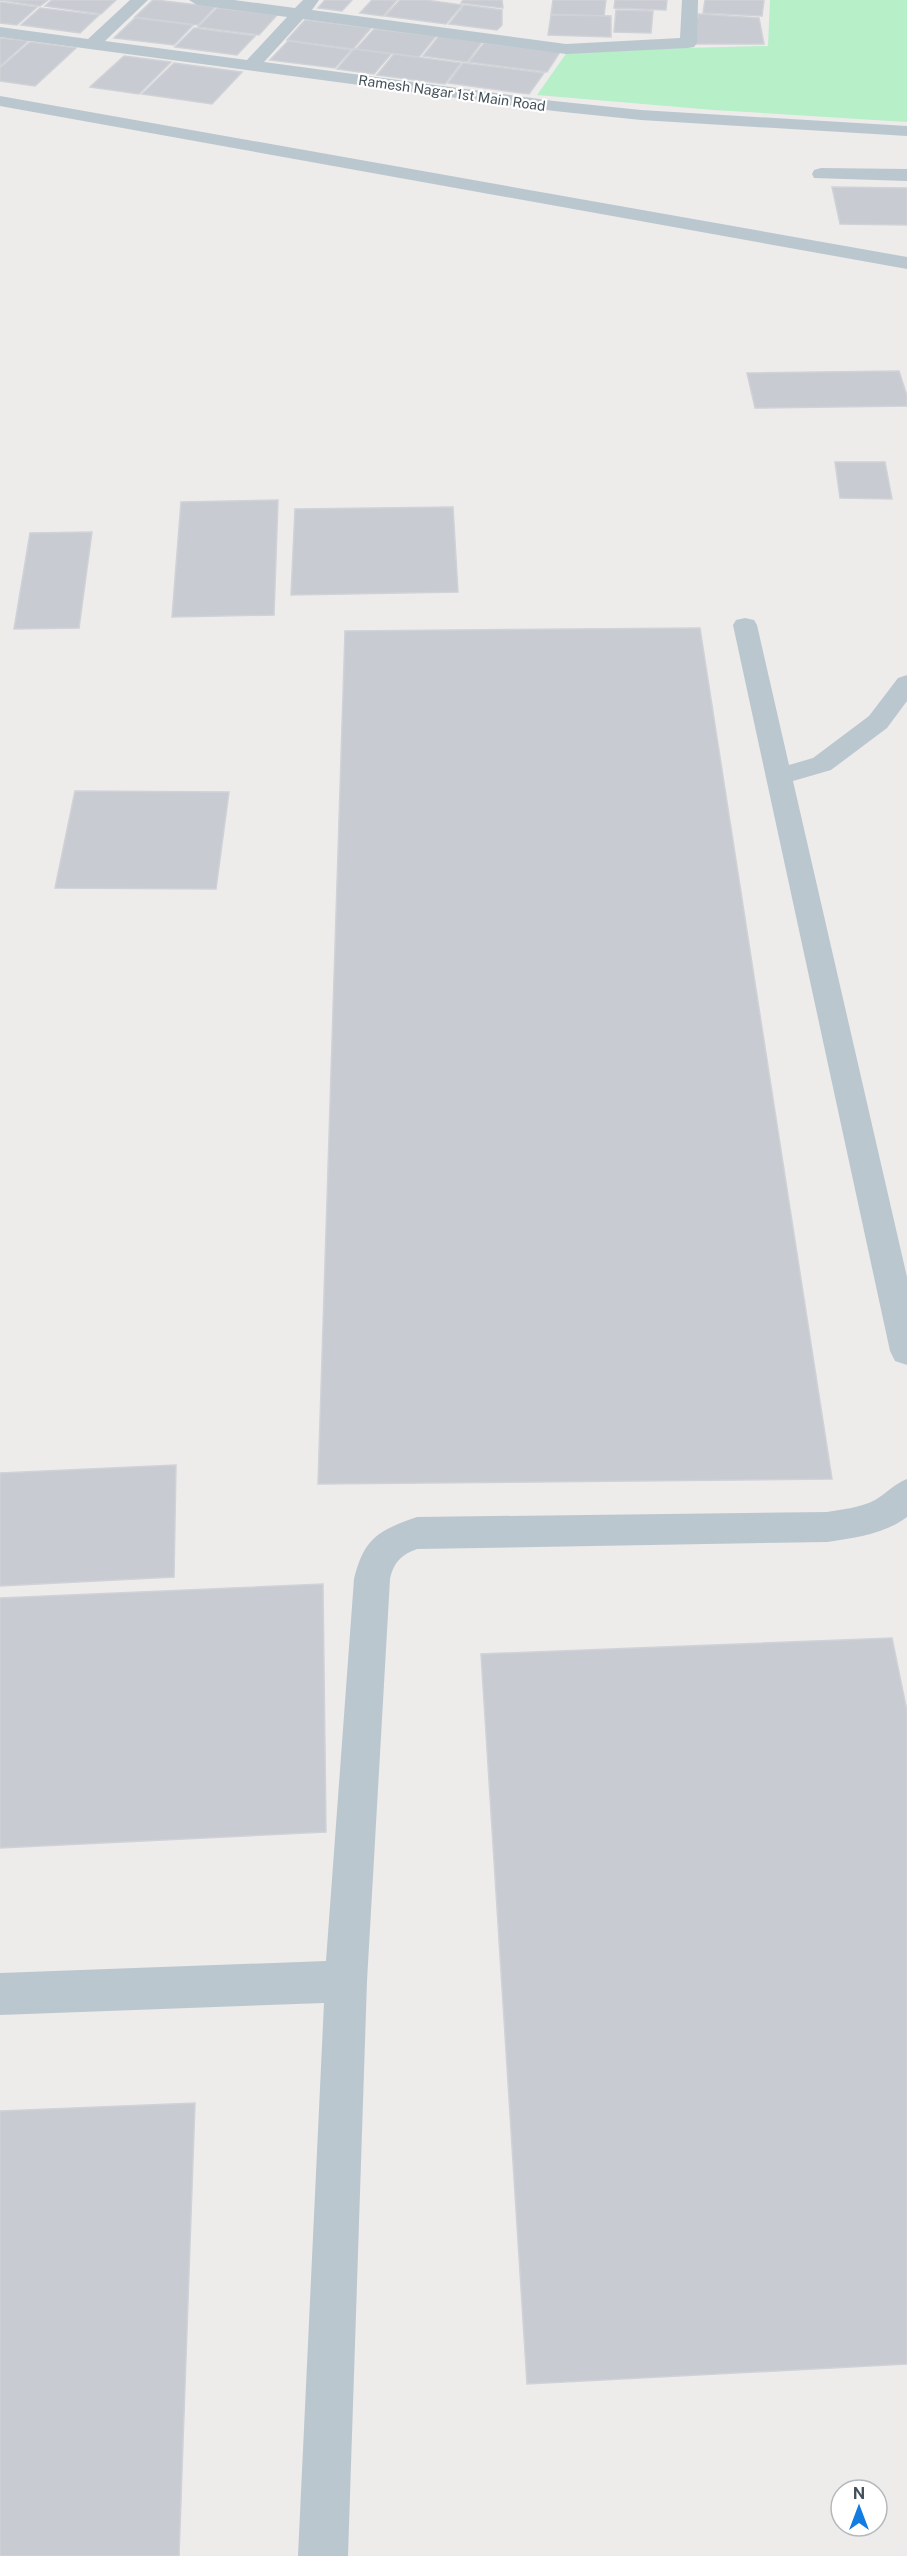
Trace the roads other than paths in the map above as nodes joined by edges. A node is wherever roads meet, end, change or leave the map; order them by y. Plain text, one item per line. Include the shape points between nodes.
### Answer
1 (140, 0) edge
2 (197, 0) edge
3 (312, 0) edge
4 (690, 0) edge
5 (300, 14) junction
6 (0, 32) edge
7 (92, 44) junction
8 (251, 66) junction
9 (0, 101) edge
10 (907, 131) edge
11 (821, 174) dead end
12 (907, 175) edge
13 (907, 263) edge
14 (745, 625) dead end
15 (907, 683) edge
16 (779, 777) junction
17 (907, 1351) edge
18 (907, 1494) edge
19 (346, 1981) junction
20 (0, 1994) edge
21 (323, 2556) edge

1 - 7 street
2 - 5 street
3 - 5 street
4 - 5 street via 688,43 566,48
5 - 8 street
6 - 7 street, Ramesh Nagar 1st Main Road
7 - 8 street, Ramesh Nagar 1st Main Road
8 - 10 street, Ramesh Nagar 1st Main Road via 608,112
9 - 13 street
11 - 12 street
14 - 16 street
15 - 16 street via 878,722 822,764
16 - 17 street
18 - 19 street via 869,1520 827,1527 417,1533 398,1538 384,1548 375,1562 372,1579
19 - 20 street
19 - 21 street

